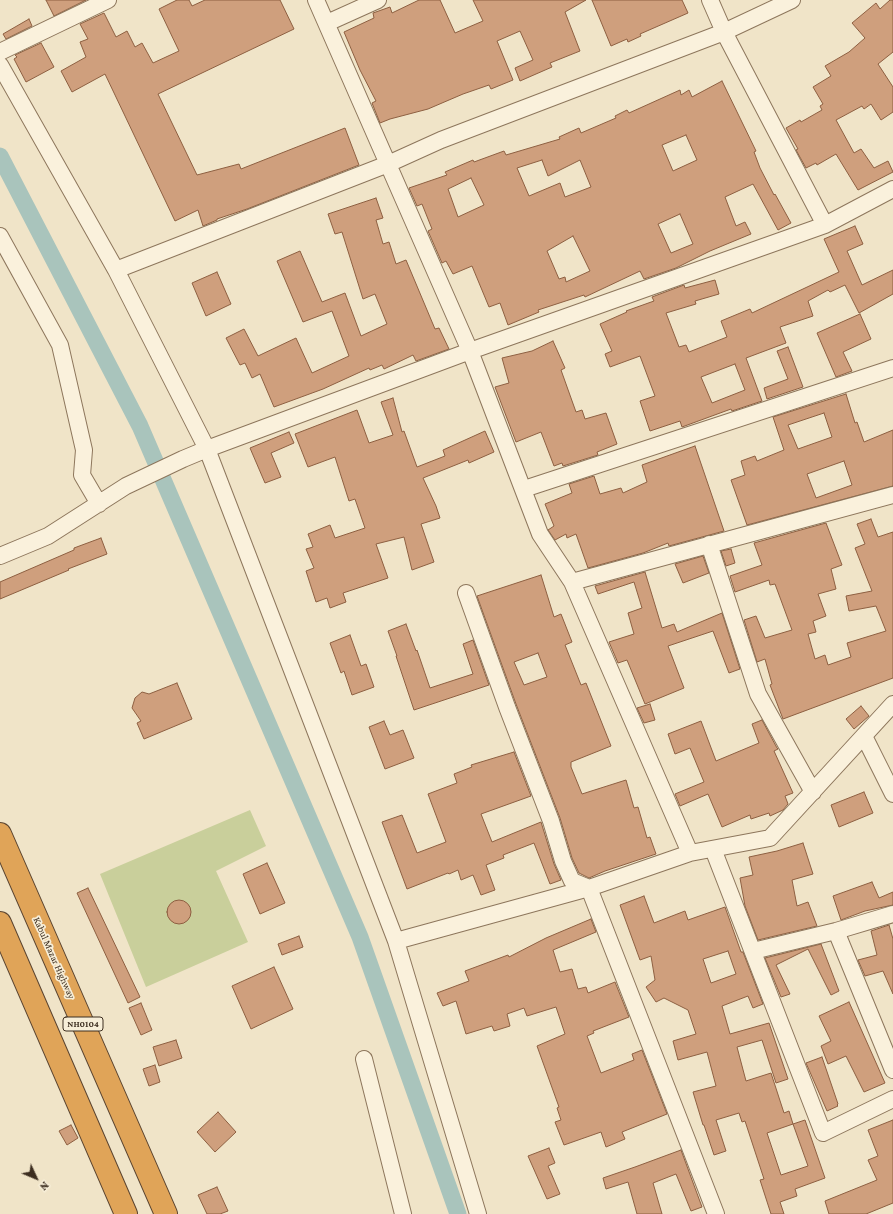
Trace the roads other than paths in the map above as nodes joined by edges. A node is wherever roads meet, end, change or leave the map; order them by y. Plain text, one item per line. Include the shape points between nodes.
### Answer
1 (108, 0) edge
2 (316, 0) edge
3 (378, 0) edge
4 (710, 0) edge
5 (792, 0) edge
6 (327, 23) junction
7 (724, 32) junction
8 (0, 52) edge
9 (0, 65) edge
10 (388, 164) junction
11 (893, 189) edge
12 (825, 225) junction
13 (0, 236) edge
14 (116, 270) junction
15 (470, 351) junction
16 (893, 368) edge
17 (207, 449) junction
18 (524, 489) junction
19 (893, 495) edge
20 (99, 504) junction
21 (709, 544) junction
22 (0, 556) edge
23 (572, 582) junction
24 (466, 593) dead end
25 (893, 704) edge
26 (864, 736) junction
27 (814, 792) junction
28 (893, 794) edge
29 (0, 834) edge
30 (713, 849) junction
31 (690, 853) junction
32 (589, 888) junction
33 (893, 914) edge
34 (0, 923) edge
35 (836, 931) junction
36 (396, 941) junction
37 (753, 951) junction
38 (364, 1059) dead end
39 (893, 1070) edge
40 (893, 1099) edge
41 (126, 1214) edge
42 (166, 1214) edge
43 (403, 1214) edge
44 (478, 1214) edge
45 (716, 1214) edge

1 - 8 street
2 - 6 street
3 - 6 street
4 - 7 street
5 - 7 street
6 - 10 street
7 - 10 street via 441,140
7 - 12 street
9 - 14 street
10 - 14 street
10 - 15 street
11 - 12 street
12 - 15 street
13 - 20 street via 60,345 84,450 82,475
14 - 17 street
15 - 17 street
15 - 18 street
16 - 18 street
17 - 20 street via 126,486
17 - 36 street
18 - 23 street via 540,534
19 - 21 street
20 - 22 street via 48,536
21 - 23 street
21 - 27 street via 758,694
23 - 31 street
24 - 32 street via 551,821 563,862 572,881
25 - 26 street
26 - 27 street
26 - 28 street
27 - 30 street via 770,838
29 - 42 highway, Kabul Mazar Highway / NH0104
30 - 31 street
30 - 37 street
31 - 32 street
32 - 36 street
32 - 45 street
33 - 35 street
34 - 41 highway, NH0104
35 - 37 street
35 - 39 street
36 - 44 street
37 - 40 street via 823,1133
38 - 43 street

